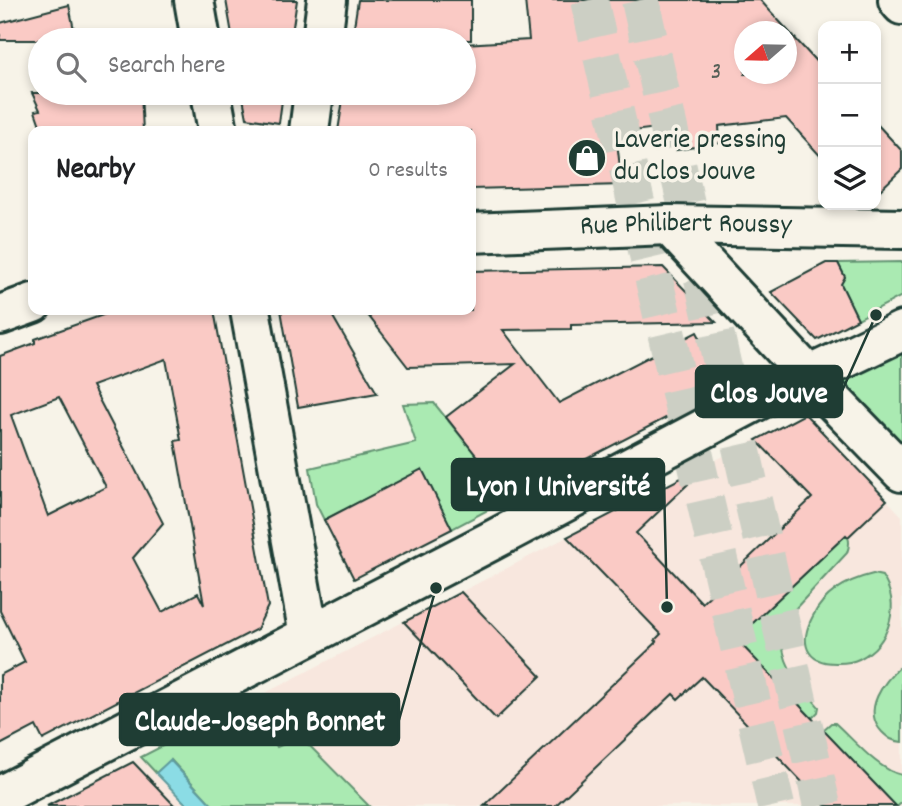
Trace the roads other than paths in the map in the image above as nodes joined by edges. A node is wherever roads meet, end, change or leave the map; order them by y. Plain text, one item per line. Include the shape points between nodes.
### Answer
1 (194, 0) edge
2 (327, 0) edge
3 (898, 0) edge
4 (902, 5) edge
5 (199, 28) edge
6 (323, 28) edge
7 (213, 105) edge
8 (312, 105) edge
9 (217, 126) edge
10 (310, 126) edge
11 (669, 225) junction
12 (902, 229) edge
13 (476, 233) edge
14 (28, 305) edge
15 (0, 315) edge
16 (251, 315) edge
17 (902, 331) edge
18 (809, 376) junction
19 (902, 472) edge
20 (309, 635) junction
21 (0, 796) edge

1 - 5 street
2 - 6 street
3 - 4 street
7 - 9 street
8 - 10 street
11 - 12 street, Rue Philibert Roussy
11 - 13 street, Rue Philibert Roussy
11 - 18 street
14 - 15 street
16 - 20 street
17 - 18 street
18 - 19 street
18 - 20 street
20 - 21 street

